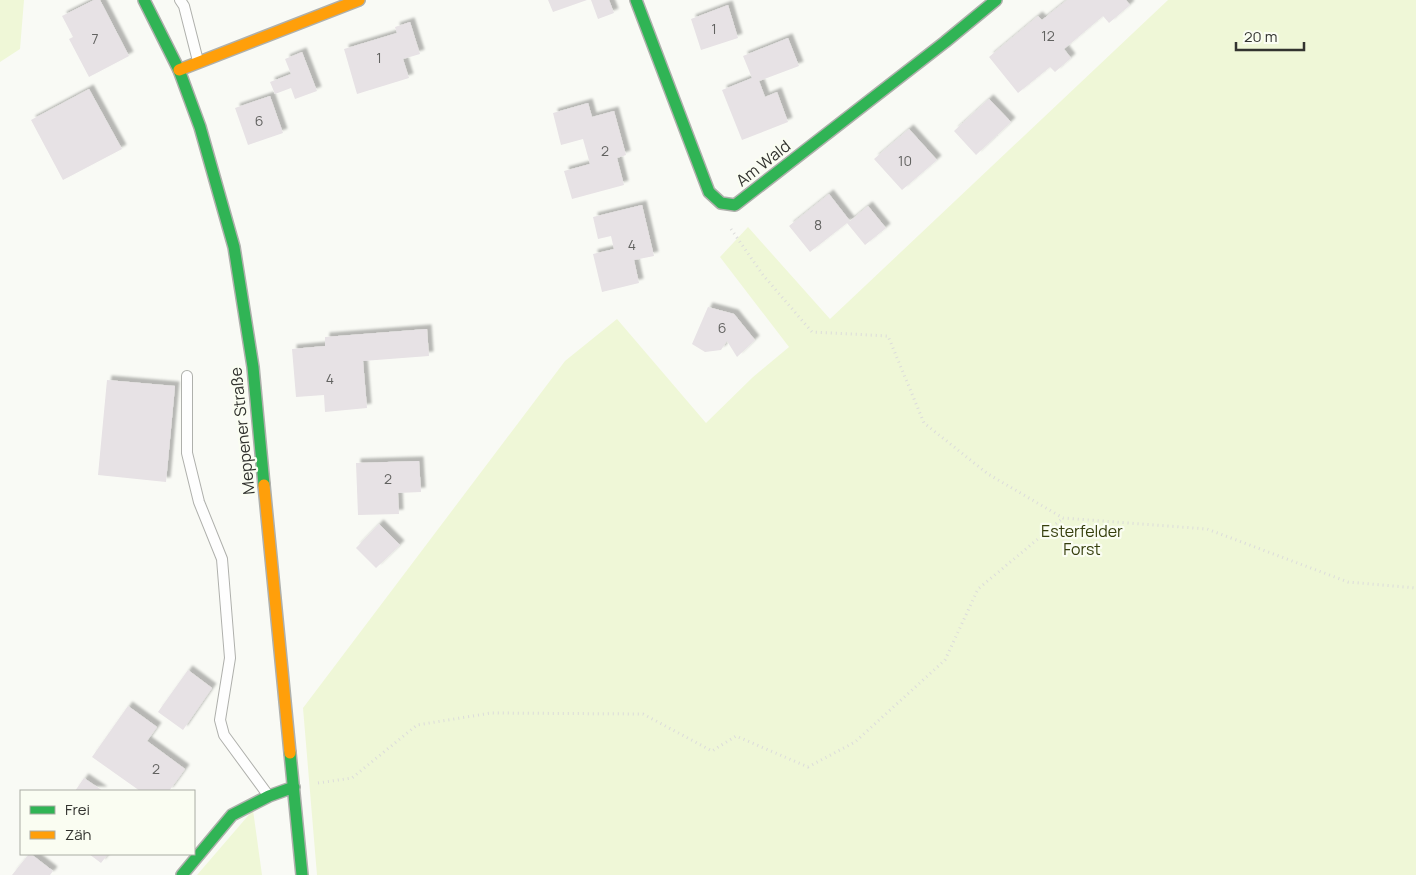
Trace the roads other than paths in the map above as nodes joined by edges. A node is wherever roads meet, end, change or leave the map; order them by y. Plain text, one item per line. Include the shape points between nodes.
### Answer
1 (144, 0) edge
2 (180, 0) edge
3 (359, 0) edge
4 (636, 0) edge
5 (996, 0) edge
6 (198, 63) junction
7 (178, 70) junction
8 (187, 376) dead end
9 (294, 787) junction
10 (269, 796) junction
11 (182, 875) edge
12 (302, 875) edge

1 - 7 street, Meppener Straße
2 - 6 lane
3 - 6 street
4 - 5 street, Am Wald via 708,192 721,203 735,205
6 - 7 street
7 - 9 street, Meppener Straße via 200,127 234,248 253,367
8 - 10 lane via 187,453 199,502 222,559 230,658 220,720 224,735
9 - 10 street
9 - 12 street, Meppener Straße
10 - 11 street via 232,815

